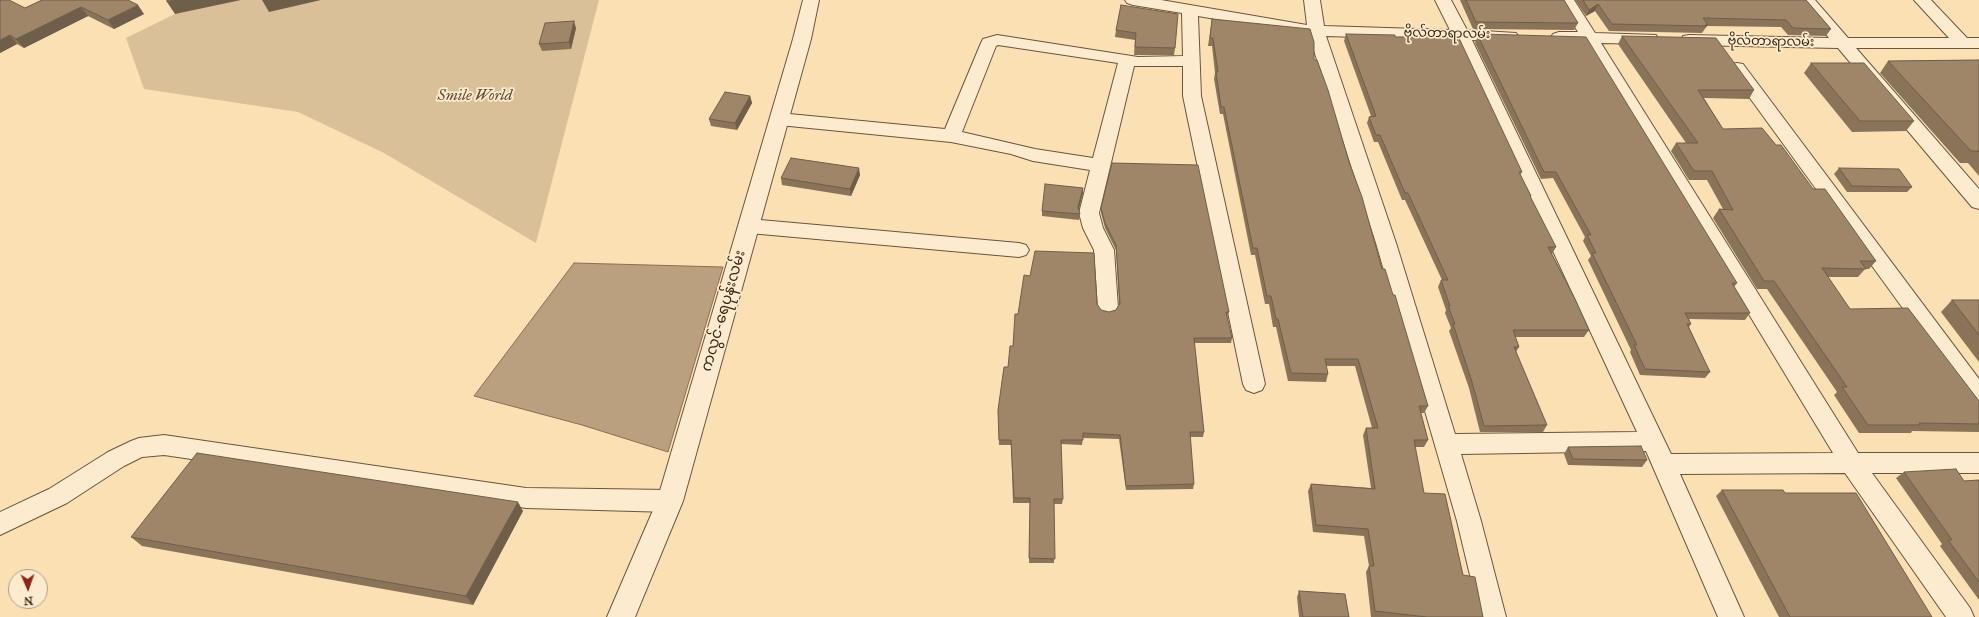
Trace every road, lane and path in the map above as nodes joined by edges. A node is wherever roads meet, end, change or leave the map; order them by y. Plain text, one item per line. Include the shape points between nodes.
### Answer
1 (811, 0) edge
2 (1133, 0) edge
3 (1312, 0) edge
4 (1443, 0) edge
5 (1566, 0) edge
6 (1806, 0) edge
7 (1922, 0) edge
8 (1190, 10) junction
9 (1316, 31) junction
10 (1461, 34) junction
11 (1588, 37) junction
12 (1717, 40) junction
13 (1841, 43) junction
14 (1971, 43) edge
15 (1127, 58) junction
16 (1192, 61) junction
17 (779, 119) junction
18 (951, 136) junction
19 (1100, 165) junction
20 (1979, 202) edge
21 (749, 226) junction
22 (1019, 250) dead end
23 (1108, 308) dead end
24 (1254, 384) dead end
25 (1979, 396) edge
26 (1653, 440) junction
27 (1446, 444) junction
28 (1979, 463) edge
29 (1664, 464) junction
30 (1852, 464) junction
31 (670, 501) junction
32 (0, 524) edge
33 (621, 617) edge
34 (1493, 617) edge
35 (1731, 617) edge
36 (1961, 617) edge

1 - 17 street, ကလွင်-ရေပုန်းလမ်း
2 - 8 street, ဗိုလ်တာရာလမ်း
3 - 9 street
4 - 10 street
5 - 11 street
6 - 13 street
7 - 14 street
8 - 9 street, ဗိုလ်တာရာလမ်း
8 - 16 street
9 - 10 street, ဗိုလ်တာရာလမ်း
9 - 27 street via 1386,243
10 - 11 street, ဗိုလ်တာရာလမ်း
10 - 26 street
11 - 12 street, ဗိုလ်တာရာလမ်း
11 - 30 street
12 - 13 street, ဗိုလ်တာရာလမ်း
12 - 25 street
13 - 14 street, ဗိုလ်တာရာလမ်း
13 - 20 street
15 - 16 street via 1137,62
15 - 18 street via 997,40 989,43
15 - 19 street
16 - 24 street via 1192,96
17 - 18 street
17 - 21 street, ကလွင်-ရေပုန်းလမ်း
18 - 19 street via 1033,155
19 - 23 street via 1089,214 1104,250
21 - 22 street
21 - 31 street, ကလွင်-ရေပုန်းလမ်း
26 - 27 street
26 - 29 street
27 - 34 street via 1469,521
28 - 30 street
29 - 30 street
29 - 35 street
30 - 36 street
31 - 32 street via 526,498 164,445 139,448 116,459 58,496
31 - 33 street, ကလွင်-ရေပုန်းလမ်း

